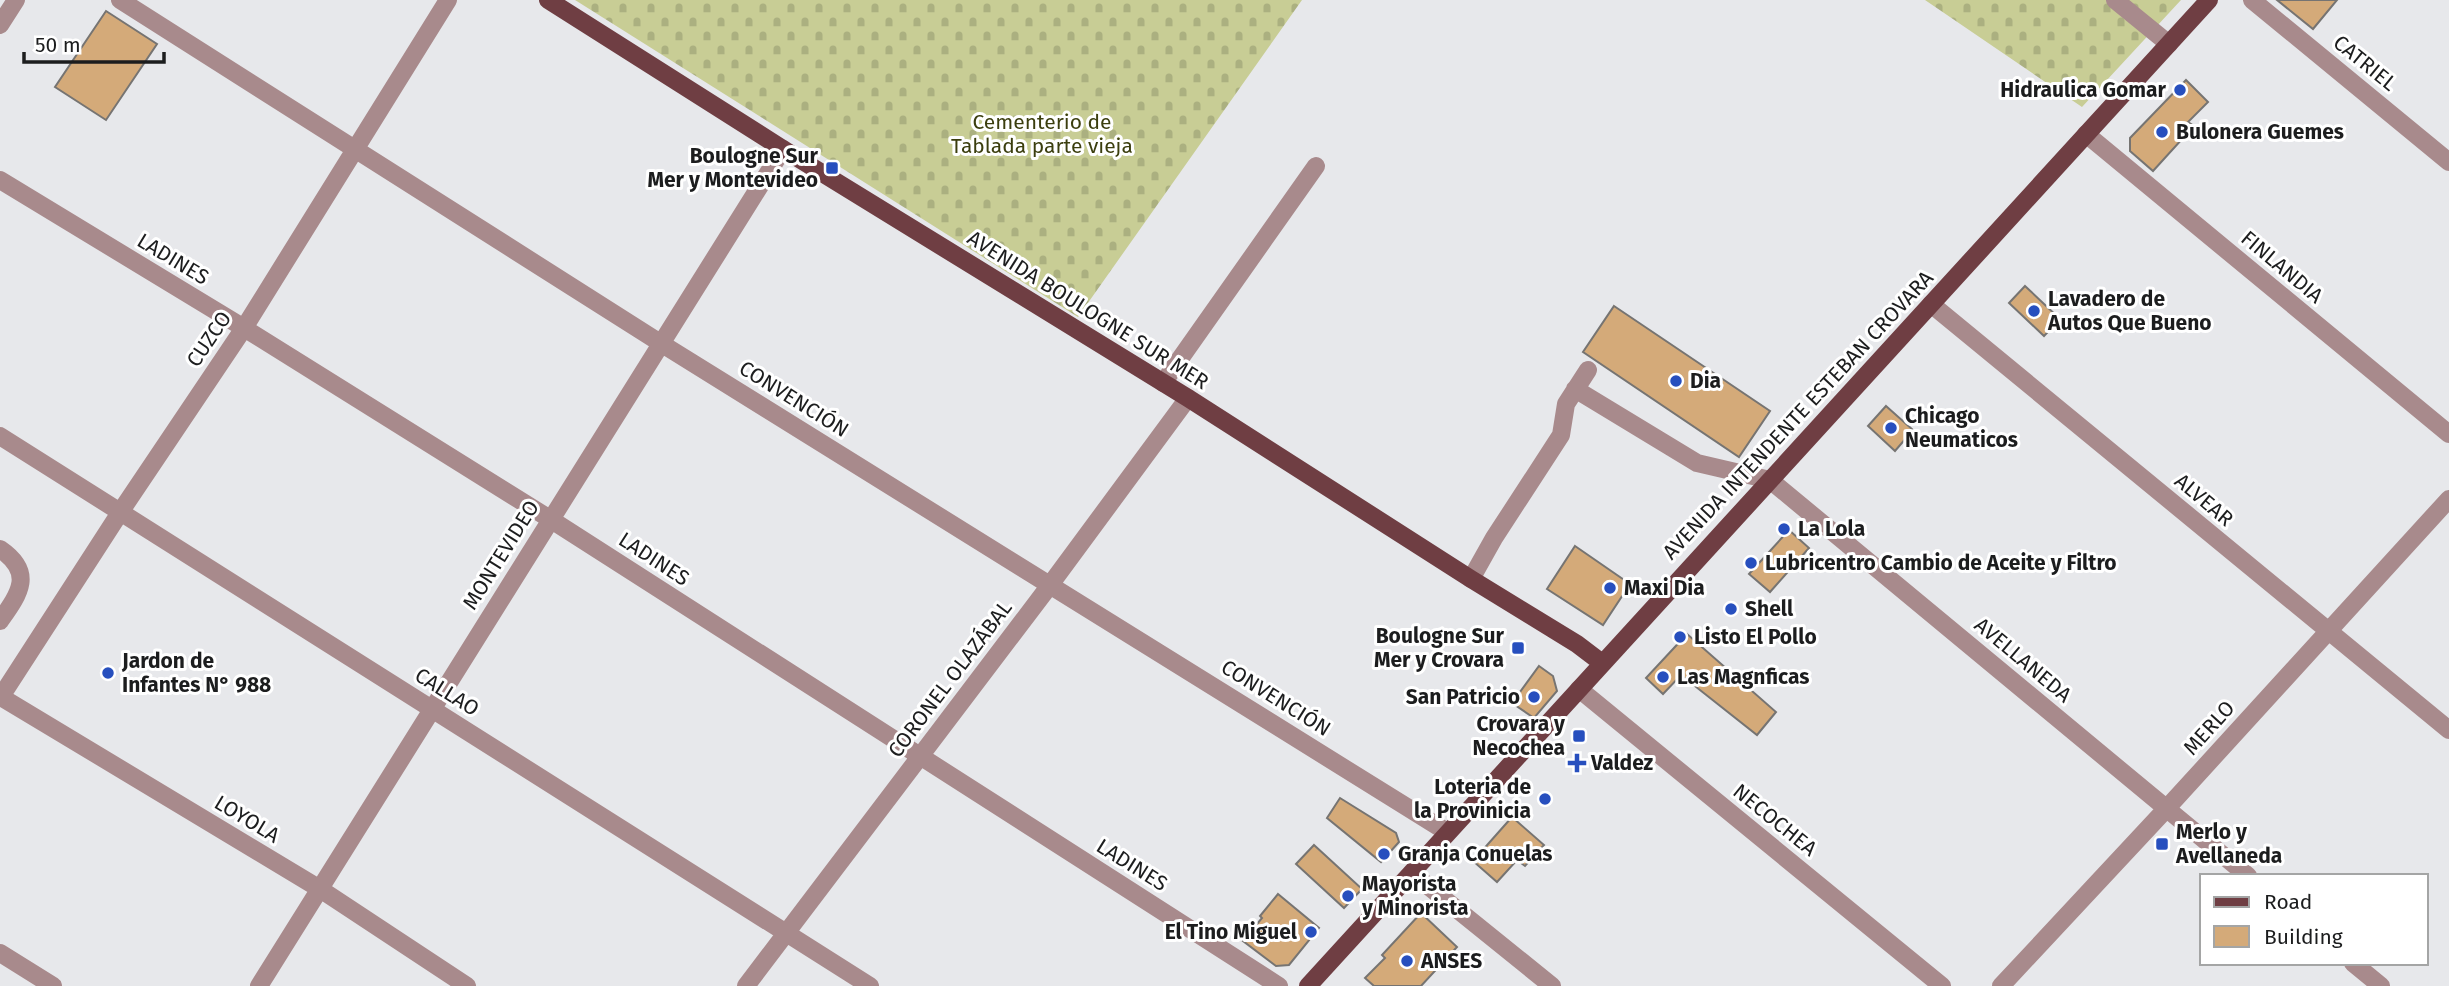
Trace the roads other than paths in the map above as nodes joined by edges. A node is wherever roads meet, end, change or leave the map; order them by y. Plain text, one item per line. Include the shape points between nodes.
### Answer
1 (16, 0) edge
2 (120, 0) edge
3 (448, 0) edge
4 (548, 0) edge
5 (2209, 0) edge
6 (2252, 0) edge
7 (2123, 2) edge
8 (0, 25) edge
9 (2169, 44) junction
10 (2086, 134) junction
11 (356, 148) junction
12 (783, 149) junction
13 (2449, 162) edge
14 (1316, 166) dead end
15 (0, 180) edge
16 (1931, 304) junction
17 (244, 328) junction
18 (662, 344) junction
19 (1588, 370) dead end
20 (1163, 383) junction
21 (1576, 388) junction
22 (1188, 398) junction
23 (2449, 434) edge
24 (0, 436) edge
25 (1770, 480) junction
26 (2449, 499) edge
27 (121, 511) junction
28 (550, 519) junction
29 (0, 549) edge
30 (1471, 579) junction
31 (1050, 585) junction
32 (0, 621) edge
33 (2328, 632) junction
34 (1602, 663) junction
35 (1579, 688) junction
36 (0, 697) edge
37 (433, 709) junction
38 (2449, 730) edge
39 (919, 757) junction
40 (2167, 808) junction
41 (1447, 832) junction
42 (1412, 873) junction
43 (2246, 874) edge
44 (320, 889) junction
45 (786, 932) junction
46 (0, 953) edge
47 (2355, 965) edge
48 (53, 986) edge
49 (259, 986) edge
50 (467, 986) edge
51 (746, 986) edge
52 (870, 986) edge
53 (1279, 986) edge
54 (1308, 986) edge
55 (1552, 986) edge
56 (1942, 986) edge
57 (2001, 986) edge
58 (2381, 986) edge

1 - 8 street
2 - 11 street, CONVENCIÓN
3 - 11 street, CUZCO
4 - 12 main road, AVENIDA BOULOGNE SUR MER
5 - 9 main road, AVENIDA INTENDENTE ESTEBAN CROVARA
6 - 13 street, CATRIEL
7 - 9 street
9 - 10 main road, AVENIDA INTENDENTE ESTEBAN CROVARA
10 - 16 main road, AVENIDA INTENDENTE ESTEBAN CROVARA
10 - 23 street, FINLANDIA
11 - 17 street, CUZCO
11 - 18 street, CONVENCIÓN
12 - 18 street, MONTEVIDEO
12 - 20 main road, AVENIDA BOULOGNE SUR MER
14 - 20 street
15 - 17 street, LADINES
16 - 25 main road, AVENIDA INTENDENTE ESTEBAN CROVARA
16 - 33 street, ALVEAR
17 - 27 street, CUZCO
17 - 28 street, LADINES
18 - 28 street, MONTEVIDEO
18 - 31 street, CONVENCIÓN
19 - 21 street
20 - 22 main road, AVENIDA BOULOGNE SUR MER
21 - 25 street via 1697,463
21 - 30 street via 1566,404 1561,435
22 - 30 main road, AVENIDA BOULOGNE SUR MER
22 - 31 street, CORONEL OLAZÁBAL
24 - 27 street, CALLAO
25 - 34 main road, AVENIDA INTENDENTE ESTEBAN CROVARA
25 - 40 street, AVELLANEDA
26 - 33 street, MERLO
27 - 36 street, CUZCO
27 - 37 street, CALLAO
28 - 37 street, MONTEVIDEO
28 - 39 street, LADINES
29 - 32 street via 19,571 22,586
30 - 34 main road, AVENIDA BOULOGNE SUR MER
31 - 39 street, CORONEL OLAZÁBAL
31 - 41 street, CONVENCIÓN
33 - 38 street, ALVEAR
33 - 40 street, MERLO
34 - 35 main road, AVENIDA INTENDENTE ESTEBAN CROVARA
35 - 41 main road, AVENIDA INTENDENTE ESTEBAN CROVARA
35 - 56 street, NECOCHEA
36 - 44 street, LOYOLA
37 - 44 street, MONTEVIDEO
37 - 45 street, CALLAO
39 - 45 street, CORONEL OLAZÁBAL
39 - 53 street, LADINES
40 - 43 street, AVELLANEDA
40 - 57 street, MERLO
41 - 42 main road, AVENIDA INTENDENTE ESTEBAN CROVARA
42 - 54 main road, AVENIDA INTENDENTE ESTEBAN CROVARA
42 - 55 street
44 - 49 street, MONTEVIDEO
44 - 50 street, LOYOLA
45 - 51 street, CORONEL OLAZÁBAL
45 - 52 street, CALLAO
46 - 48 street
47 - 58 street

